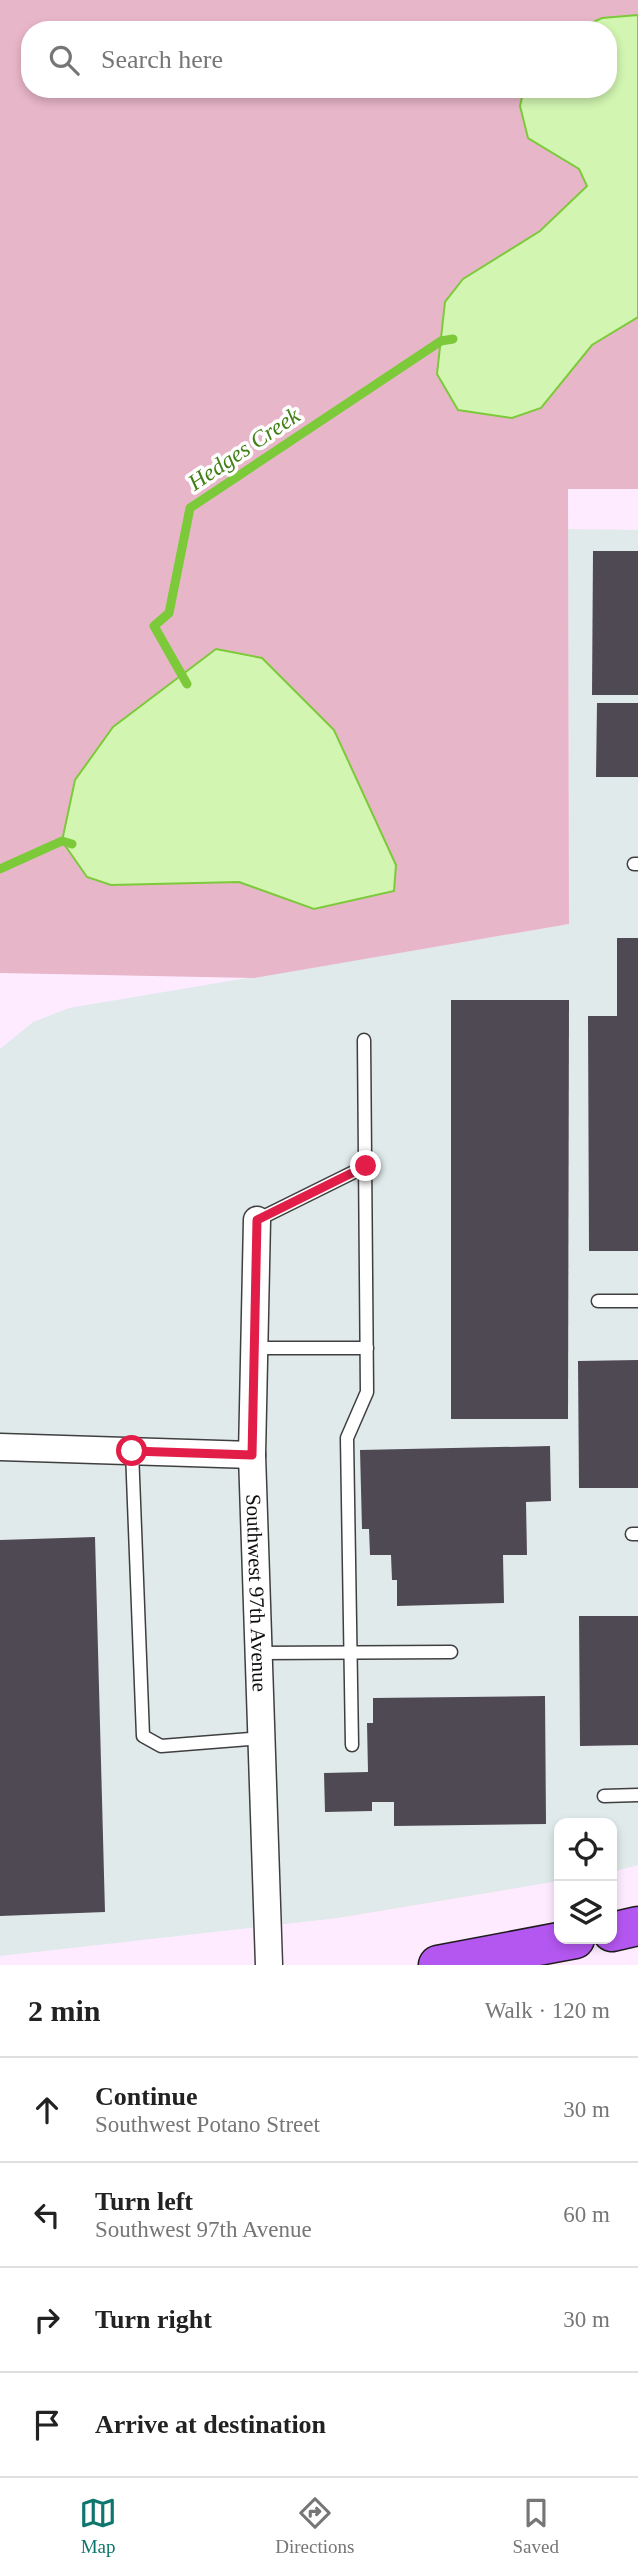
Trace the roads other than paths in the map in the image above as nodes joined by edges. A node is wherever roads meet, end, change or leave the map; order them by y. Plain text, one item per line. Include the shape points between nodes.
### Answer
1 (364, 1040) dead end
2 (366, 1166) junction
3 (257, 1220) joint
4 (598, 1301) dead end
5 (638, 1301) edge
6 (254, 1348) junction
7 (367, 1348) junction
8 (0, 1447) edge
9 (132, 1451) junction
10 (252, 1455) junction
11 (451, 1651) dead end
12 (350, 1652) junction
13 (258, 1653) junction
14 (261, 1738) junction
15 (352, 1745) dead end
16 (638, 1795) edge
17 (604, 1796) dead end
18 (638, 1926) edge
19 (617, 1931) edge
20 (554, 1943) edge
21 (269, 1965) edge
22 (438, 1965) edge

1 - 2 lane
2 - 3 lane
2 - 7 lane
3 - 6 street, Southwest 97th Avenue
4 - 5 lane
6 - 7 lane
6 - 10 street, Southwest 97th Avenue
7 - 12 lane via 368,1392 347,1438
8 - 9 street
9 - 10 street
9 - 14 lane via 143,1736 161,1746
10 - 13 street, Southwest 97th Avenue
11 - 12 lane
12 - 13 lane
12 - 15 lane
13 - 14 street, Southwest 97th Avenue
14 - 21 street, Southwest 97th Avenue
16 - 17 lane
18 - 19 highway
20 - 22 highway

